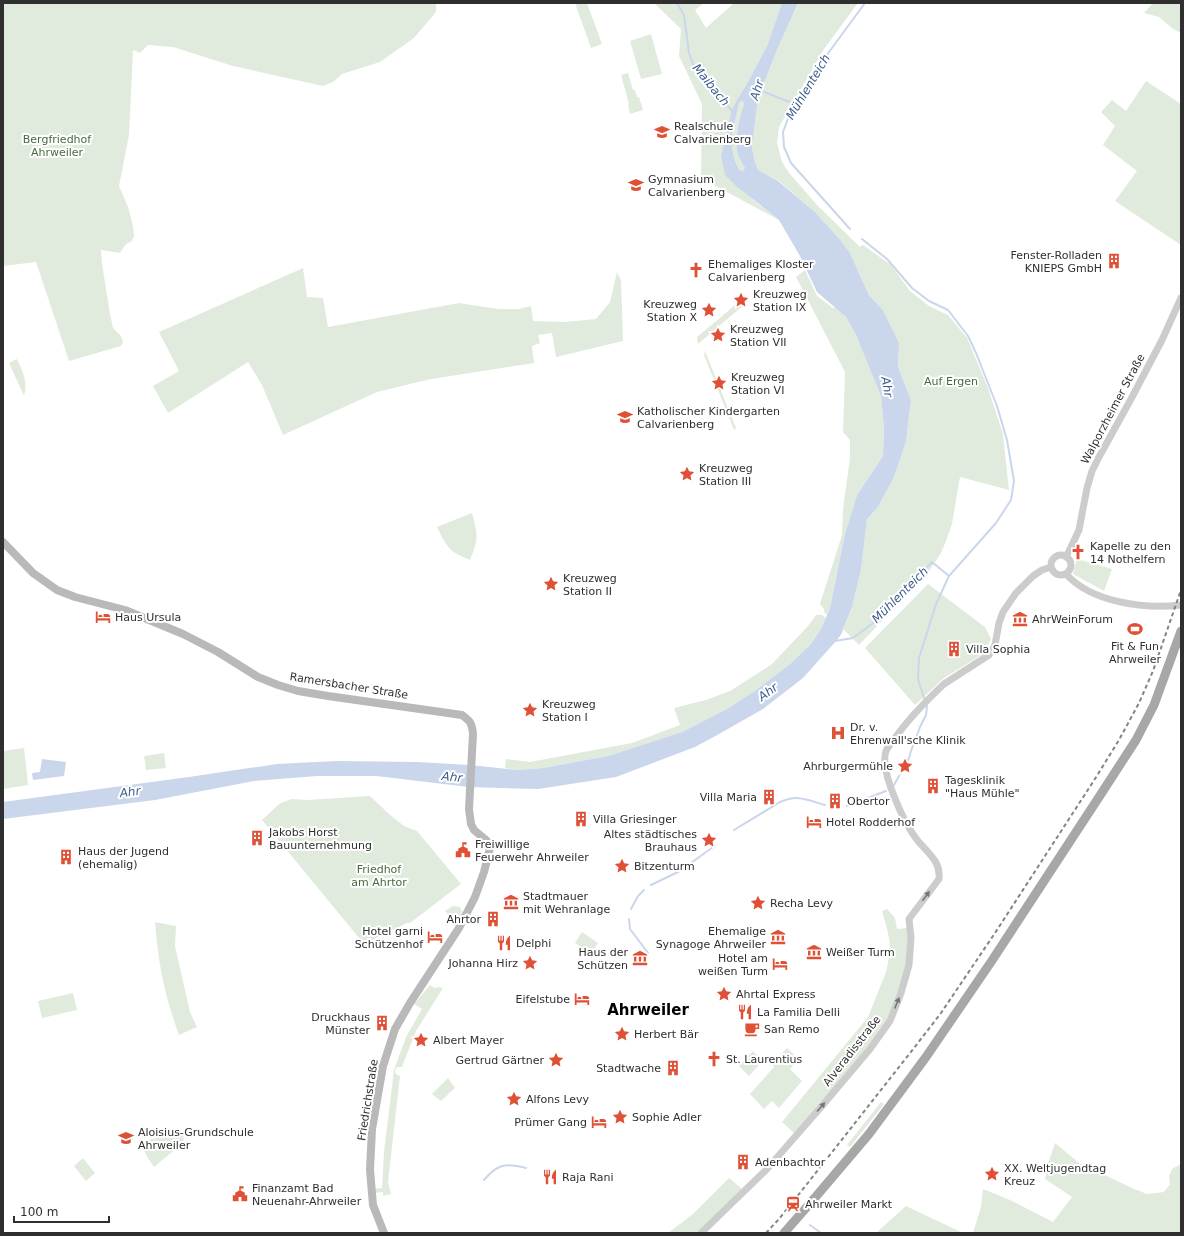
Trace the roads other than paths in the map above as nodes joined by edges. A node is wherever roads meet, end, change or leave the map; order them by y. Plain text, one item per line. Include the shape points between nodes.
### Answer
1 (1181, 298) edge
2 (3, 542) edge
3 (1066, 557) junction
4 (1051, 567) junction
5 (1066, 574) junction
6 (1181, 605) edge
7 (1181, 631) edge
8 (475, 897) joint
9 (384, 1233) edge
10 (702, 1233) edge
11 (784, 1233) edge

1 - 3 street, Walporzheimer Straße via 1162,340 1096,464 1087,488 1079,530
2 - 8 main road, Ramersbacher Straße via 33,573 57,590 125,610 183,634 258,677 278,685 328,696 462,715 470,721 473,734 470,824 486,840 490,848
3 - 4 street via 1056,556
3 - 5 street, Walporzheimer Straße via 1071,566
4 - 5 street via 1057,575
10 -> 4 street, Alveradisstraße via 766,1170 870,1049 890,1020 909,966 909,919 939,880 940,872 903,817 886,768 885,752 905,724 944,684 989,655 995,645 1003,612 1016,593 1033,576
5 - 6 street via 1077,584 1118,602 1147,607
7 - 11 main road via 1154,705 1136,740 1102,794 926,1057 869,1134
8 - 9 main road, Friedrichstraße via 459,928 395,1029 383,1066 372,1129 370,1170 372,1205

